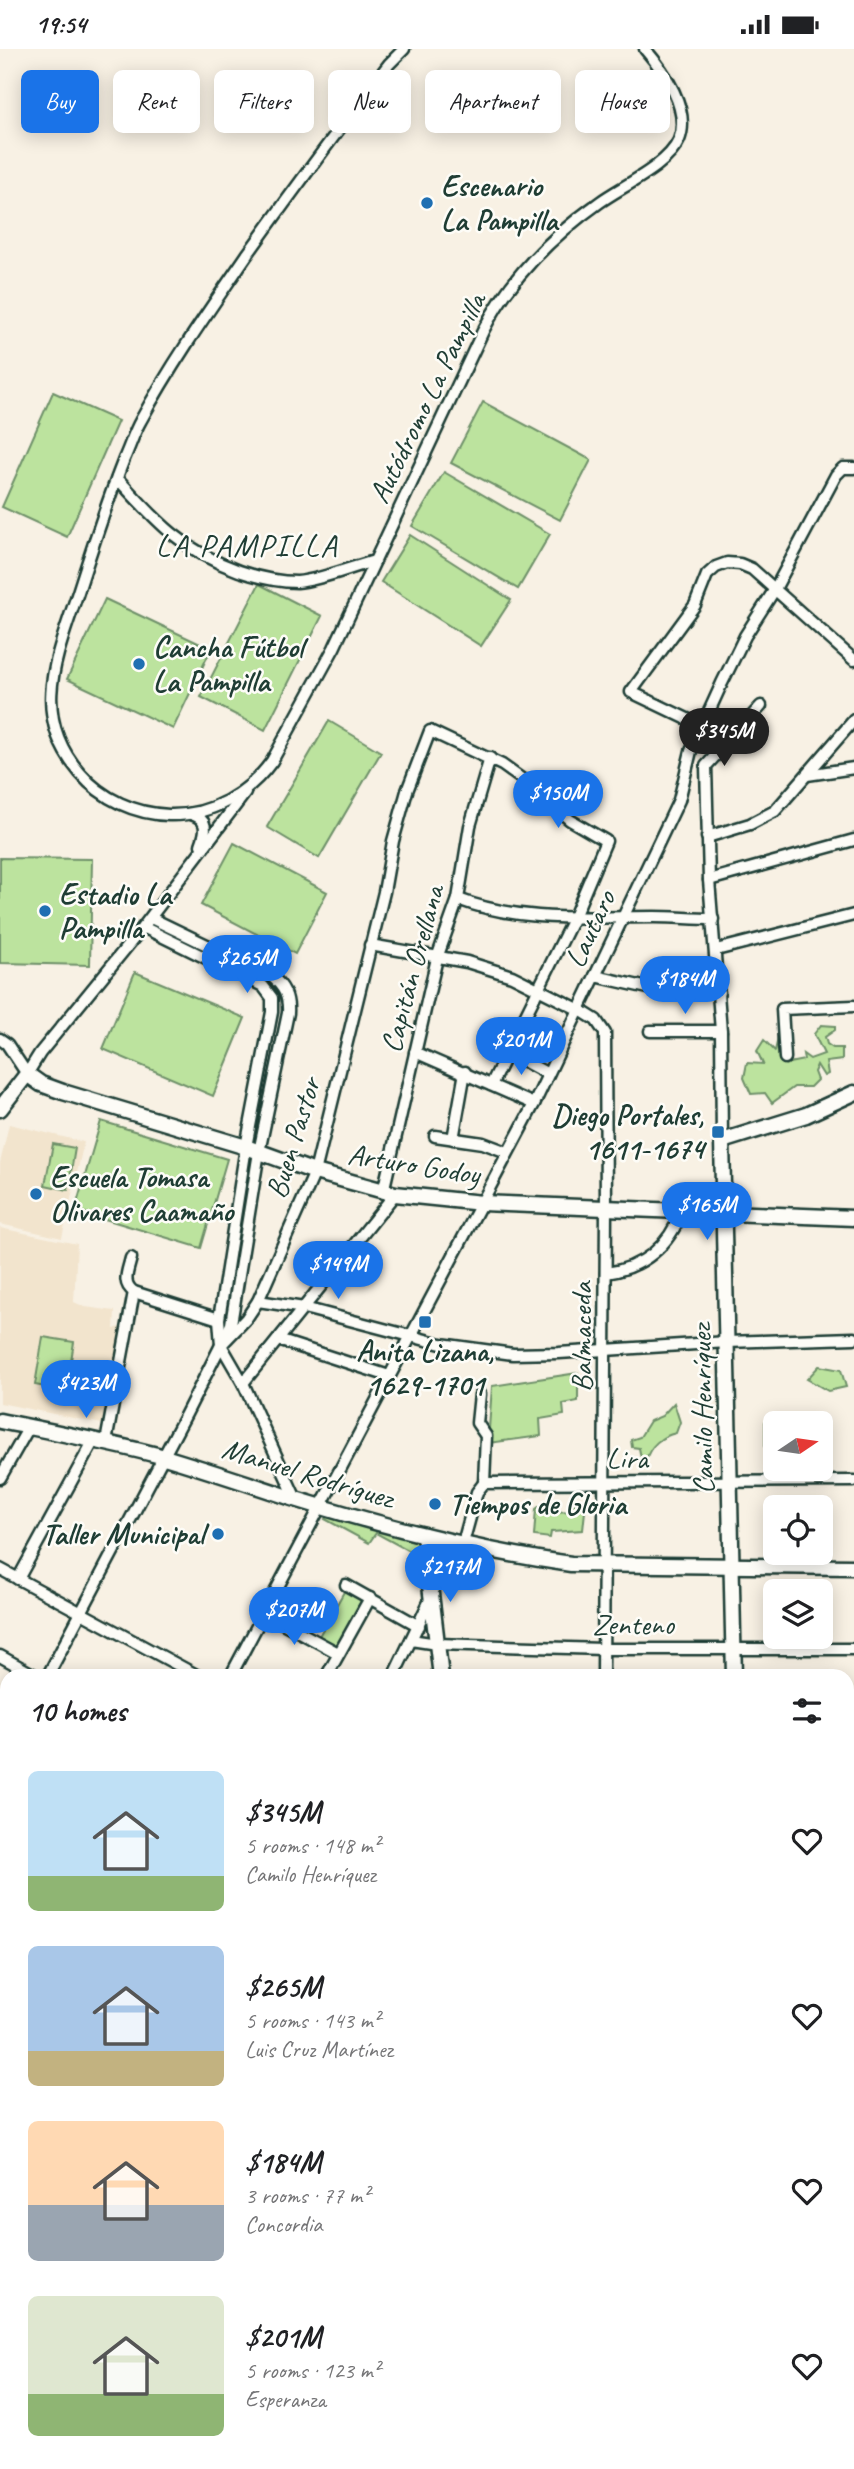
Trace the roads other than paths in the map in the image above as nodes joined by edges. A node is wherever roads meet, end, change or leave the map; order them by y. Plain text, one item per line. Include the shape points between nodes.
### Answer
1 (404, 49) edge
2 (645, 49) edge
3 (853, 467) edge
4 (117, 478) junction
5 (375, 561) junction
6 (775, 589) junction
7 (854, 660) edge
8 (761, 706) dead end
9 (854, 720) edge
10 (702, 726) junction
11 (490, 758) junction
12 (854, 768) edge
13 (807, 775) junction
14 (252, 784) junction
15 (190, 814) junction
16 (707, 837) junction
17 (854, 840) edge
18 (198, 854) junction
19 (709, 880) junction
20 (458, 899) junction
21 (854, 915) edge
22 (574, 917) junction
23 (150, 918) junction
24 (622, 919) junction
25 (713, 919) junction
26 (143, 927) junction
27 (370, 944) junction
28 (716, 950) junction
29 (437, 958) junction
30 (595, 976) junction
31 (540, 990) junction
32 (719, 992) junction
33 (854, 1006) edge
34 (580, 1010) junction
35 (650, 1031) dead end
36 (721, 1031) junction
37 (0, 1039) edge
38 (415, 1052) junction
39 (507, 1052) junction
40 (785, 1058) dead end
41 (465, 1072) junction
42 (27, 1074) junction
43 (548, 1074) junction
44 (491, 1085) junction
45 (854, 1093) edge
46 (534, 1104) junction
47 (0, 1109) edge
48 (436, 1136) dead end
49 (453, 1139) junction
50 (722, 1141) junction
51 (252, 1149) junction
52 (507, 1152) junction
53 (314, 1173) junction
54 (389, 1193) junction
55 (482, 1203) junction
56 (606, 1207) junction
57 (682, 1211) junction
58 (724, 1213) junction
59 (854, 1218) edge
60 (131, 1258) dead end
61 (606, 1273) junction
62 (134, 1292) junction
63 (258, 1301) junction
64 (304, 1308) junction
65 (219, 1319) junction
66 (411, 1337) junction
67 (854, 1338) edge
68 (278, 1340) junction
69 (727, 1342) junction
70 (220, 1345) junction
71 (605, 1349) junction
72 (389, 1376) junction
73 (243, 1383) junction
74 (480, 1394) dead end
75 (0, 1421) edge
76 (29, 1427) junction
77 (100, 1441) junction
78 (163, 1457) junction
79 (0, 1478) edge
80 (854, 1481) edge
81 (604, 1482) junction
82 (484, 1483) junction
83 (730, 1483) junction
84 (296, 1499) junction
85 (321, 1506) junction
86 (425, 1535) junction
87 (456, 1542) junction
88 (603, 1564) junction
89 (732, 1565) junction
90 (854, 1567) edge
91 (0, 1569) edge
92 (429, 1572) junction
93 (18, 1579) junction
94 (346, 1585) dead end
95 (370, 1598) junction
96 (432, 1598) junction
97 (80, 1612) junction
98 (264, 1613) junction
99 (419, 1626) junction
100 (411, 1640) junction
101 (437, 1644) junction
102 (733, 1648) junction
103 (603, 1649) junction
104 (854, 1649) edge
105 (338, 1653) junction
106 (0, 1656) edge
107 (24, 1669) edge
108 (51, 1669) edge
109 (185, 1669) edge
110 (234, 1669) edge
111 (330, 1669) edge
112 (397, 1669) edge
113 (440, 1669) edge
114 (603, 1669) edge
115 (734, 1669) edge

1 - 4 street, Autódromo La Pampilla via 312,164 208,311 140,422
2 - 5 street, Autódromo La Pampilla via 666,78 678,106 682,119 678,143 664,160 576,221 504,294
3 - 6 street, Lautaro via 836,475
4 - 5 street via 158,522 193,550 250,574 297,582
4 - 15 street, Autódromo La Pampilla via 58,648 50,688 54,725 69,758 103,794 148,813
5 - 14 street, Autódromo La Pampilla via 280,748
6 - 7 street
6 - 10 street, Lautaro via 745,636
6 - 10 street via 746,566 733,563 711,571 695,605 631,692
8 - 16 street via 706,766
9 - 13 street
10 - 24 street, Lautaro via 679,800
11 - 20 street, Capitán Orellana via 470,826
11 - 22 street via 570,820 606,841
11 - 27 street, Buen Pastor via 430,731 407,791
12 - 13 street
13 - 16 street via 767,816
14 - 15 street, Autódromo La Pampilla via 223,803
14 - 18 street
15 - 18 street via 200,816 206,828
16 - 19 street
17 - 19 street
18 - 23 street
19 - 25 street
20 - 22 street via 494,911
20 - 29 street, Capitán Orellana
21 - 28 street
22 - 24 street
22 - 31 street
23 - 26 street
23 - 51 street via 271,976 284,989 288,1013
24 - 25 street
24 - 30 street, Lautaro
25 - 28 street
26 - 42 street
26 - 51 street via 270,994 272,1012
27 - 29 street, Balmaceda
27 - 53 street, Buen Pastor
28 - 32 street
29 - 31 street, Balmaceda via 482,966
29 - 38 street, Capitán Orellana
30 - 32 street via 657,990
30 - 34 street, Lautaro
31 - 34 street, Balmaceda
31 - 39 street
32 - 36 street
33 - 40 street via 782,1009
34 - 43 street, Lautaro
34 - 56 street, Balmaceda via 600,1024 606,1037
35 - 36 street
36 - 50 street
37 - 42 street, Arturo Godoy
38 - 41 street
38 - 54 street, Capitán Orellana
39 - 43 street
39 - 44 street
41 - 44 street
41 - 49 street
42 - 47 street
42 - 51 street, Arturo Godoy via 63,1092
43 - 46 street, Lautaro
44 - 46 street
45 - 50 street via 806,1115
46 - 52 street, Lautaro
48 - 49 street
49 - 52 street
50 - 58 street, Camilo Henríquez
51 - 53 street, Arturo Godoy
51 - 65 street
51 - 70 street via 231,1324
52 - 55 street, Lautaro
53 - 54 street, Arturo Godoy
53 - 63 street, Buen Pastor
54 - 55 street, Arturo Godoy
54 - 64 street, Capitán Orellana
55 - 56 street, Arturo Godoy
55 - 66 street, Lautaro
56 - 57 street, Arturo Godoy
56 - 61 street, Balmaceda
57 - 58 street, Arturo Godoy
57 - 61 street via 666,1241 650,1257
58 - 59 street, Arturo Godoy
58 - 69 street, Camilo Henríquez
60 - 62 street via 125,1282
61 - 71 street, Balmaceda
62 - 65 street
62 - 77 street
63 - 64 street
63 - 70 street, Buen Pastor
64 - 66 street
64 - 68 street, Capitán Orellana
65 - 70 street
66 - 71 street via 513,1353
66 - 72 street, Lautaro
67 - 69 street
68 - 72 street
68 - 73 street, Capitán Orellana
69 - 71 street
69 - 83 street, Camilo Henríquez
70 - 73 street
70 - 78 street, Buen Pastor
71 - 81 street, Balmaceda
72 - 85 street, Lautaro
73 - 84 street
74 - 82 street via 477,1423 486,1436
75 - 76 street, Manuel Rodríguez
76 - 77 street, Manuel Rodríguez
76 - 79 street
77 - 78 street, Manuel Rodríguez
77 - 93 street
78 - 84 street, Manuel Rodríguez
78 - 97 street, Buen Pastor
80 - 83 street, Lira
81 - 82 street, Lira
81 - 83 street, Lira
81 - 88 street, Balmaceda
82 - 87 street
83 - 89 street, Camilo Henríquez
84 - 85 street, Manuel Rodríguez
85 - 86 street, Manuel Rodríguez
85 - 98 street, Lautaro
86 - 87 street, Manuel Rodríguez
86 - 92 street
87 - 88 street, Manuel Rodríguez via 546,1560
87 - 92 street via 437,1554
88 - 89 street, Manuel Rodríguez
88 - 103 street, Balmaceda
89 - 90 street, Manuel Rodríguez
89 - 102 street, Camilo Henríquez
91 - 93 street
92 - 96 street
93 - 97 street
94 - 95 street
95 - 99 street
95 - 105 street
96 - 99 street
96 - 101 street
97 - 108 street, Buen Pastor
97 - 109 street
98 - 105 street
98 - 110 street, Lautaro
99 - 100 street
100 - 101 street, Zenteno
100 - 112 street
101 - 103 street, Zenteno
101 - 113 street
102 - 103 street, Zenteno
102 - 104 street, Zenteno
102 - 115 street, Camilo Henríquez
103 - 114 street, Balmaceda
105 - 111 street
106 - 107 street

